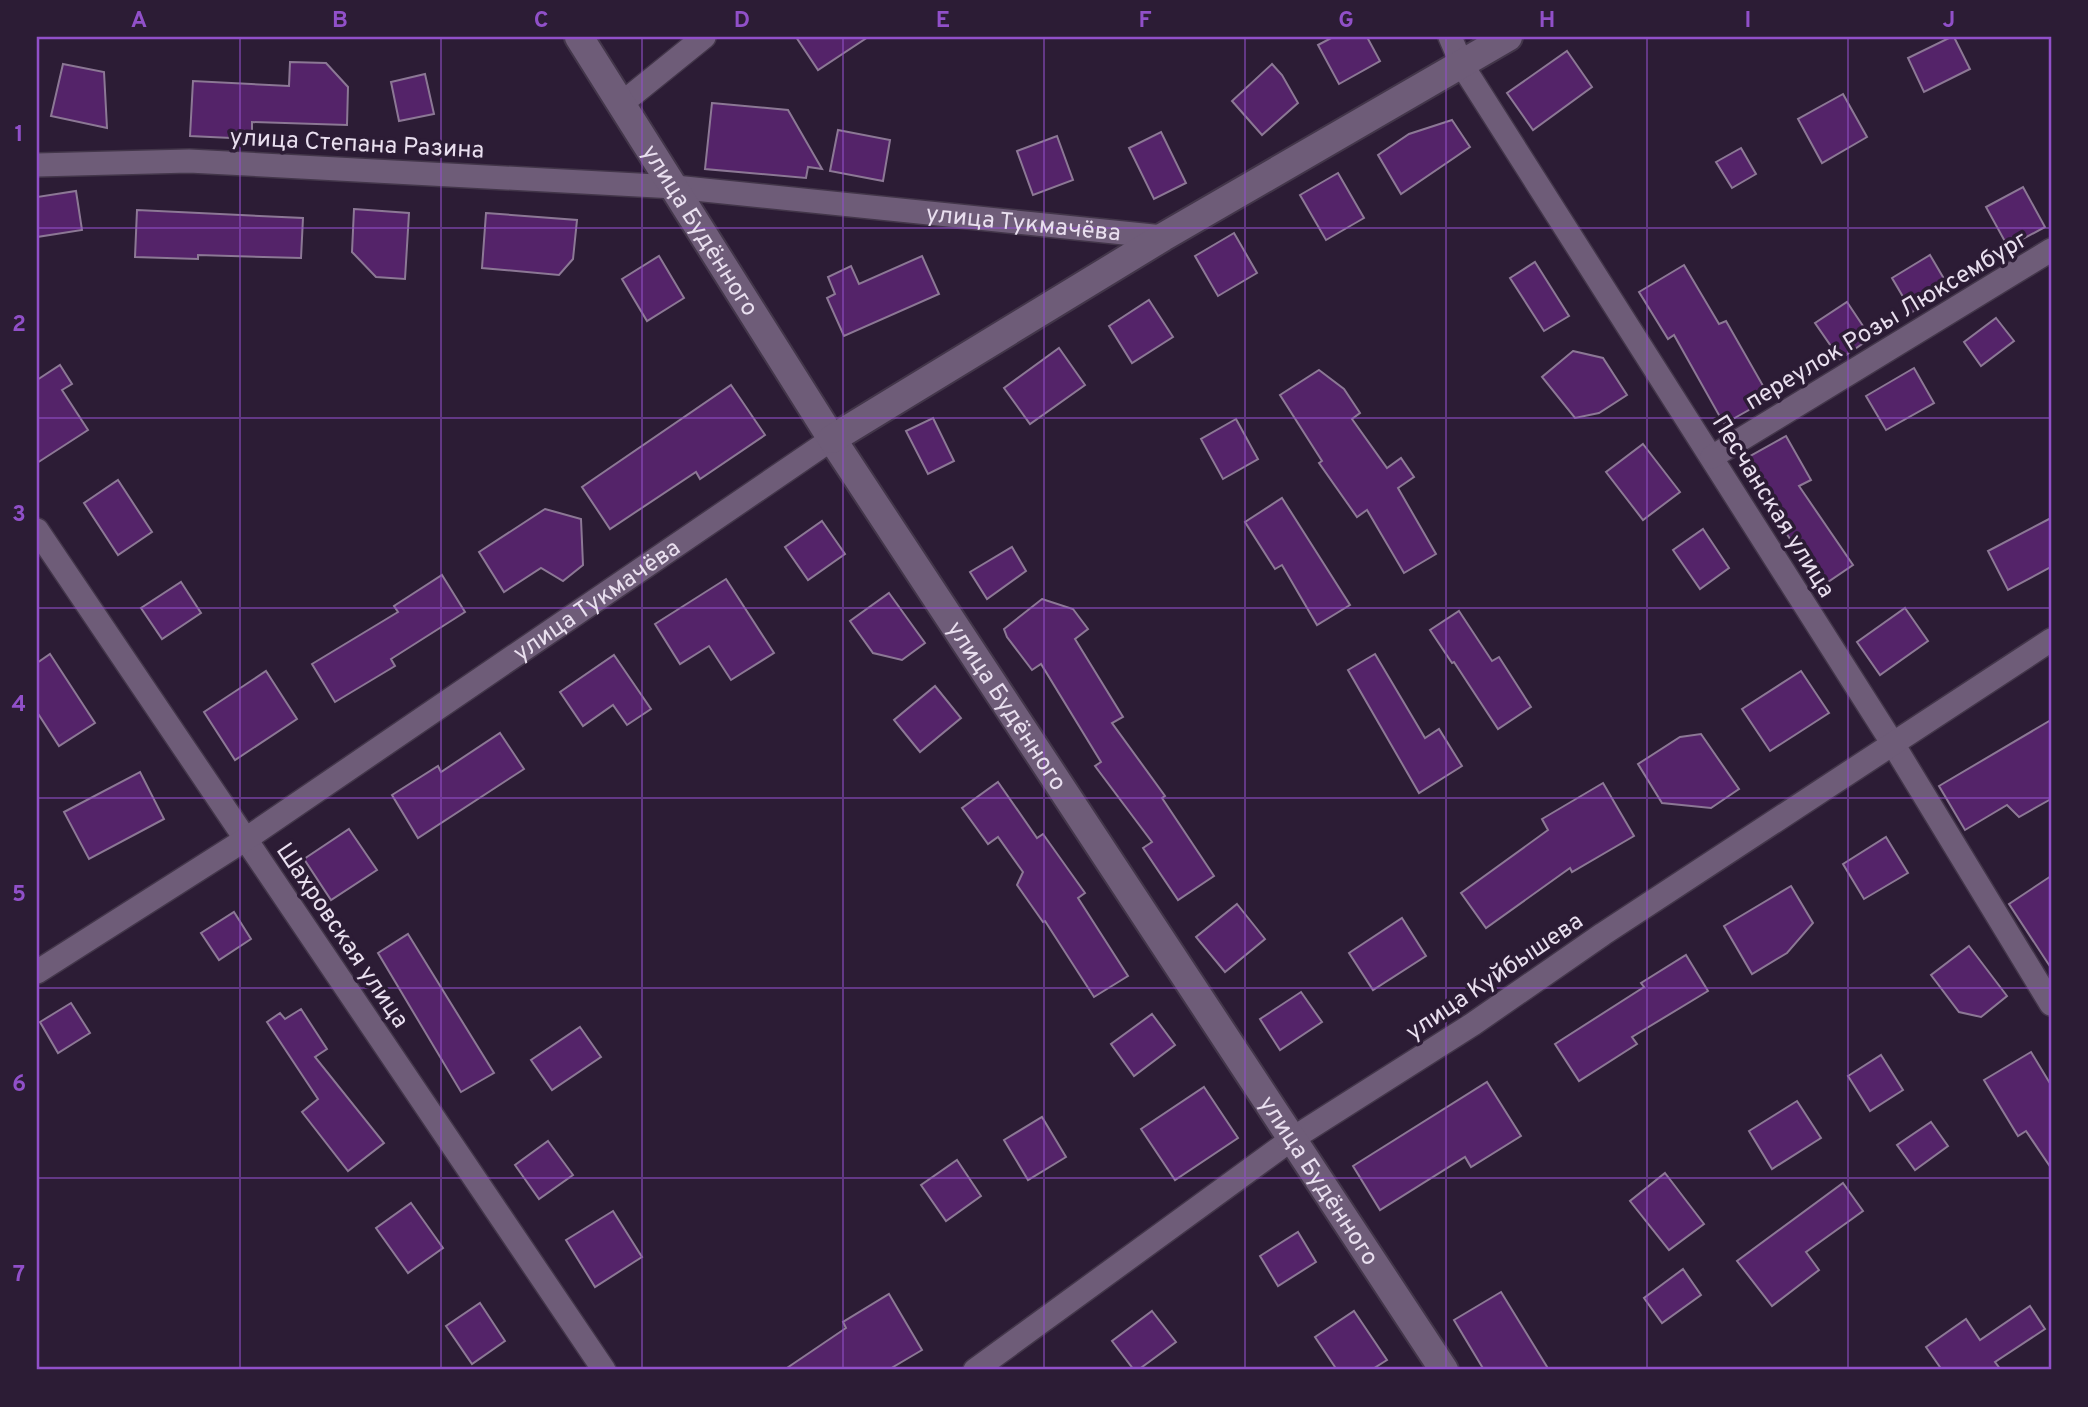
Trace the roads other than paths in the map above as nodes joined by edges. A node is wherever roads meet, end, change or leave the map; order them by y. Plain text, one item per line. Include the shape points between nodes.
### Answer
1 (579, 37) edge
2 (704, 37) edge
3 (1450, 37) edge
4 (1508, 37) edge
5 (1462, 65) junction
6 (621, 104) junction
7 (37, 165) edge
8 (675, 187) junction
9 (1163, 237) junction
10 (2051, 250) edge
11 (832, 439) junction
12 (1712, 457) junction
13 (37, 530) edge
14 (2051, 640) edge
15 (1893, 744) junction
16 (246, 839) junction
17 (37, 972) edge
18 (2051, 1004) edge
19 (1292, 1139) junction
20 (604, 1370) edge
21 (975, 1370) edge
22 (1444, 1370) edge

1 - 6 street, улица Будённого
2 - 6 street
3 - 5 street, Песчанская улица
4 - 5 street, улица Тукмачёва
5 - 9 street, улица Тукмачёва
5 - 12 street, Песчанская улица
6 - 8 street, улица Будённого
7 - 8 street, улица Степана Разина via 189,161
8 - 9 street, улица Тукмачёва
8 - 11 street, улица Будённого
9 - 11 street, улица Тукмачёва
10 - 12 street, переулок Розы Люксембург
11 - 16 street, улица Тукмачёва
11 - 19 street, улица Будённого
12 - 15 street, Песчанская улица
13 - 16 street, Шахровская улица
14 - 15 street, улица Куйбышева
15 - 18 street, Песчанская улица
15 - 19 street, улица Куйбышева
16 - 17 street, улица Тукмачёва
16 - 20 street, Шахровская улица
19 - 21 street, улица Куйбышева
19 - 22 street, улица Будённого

